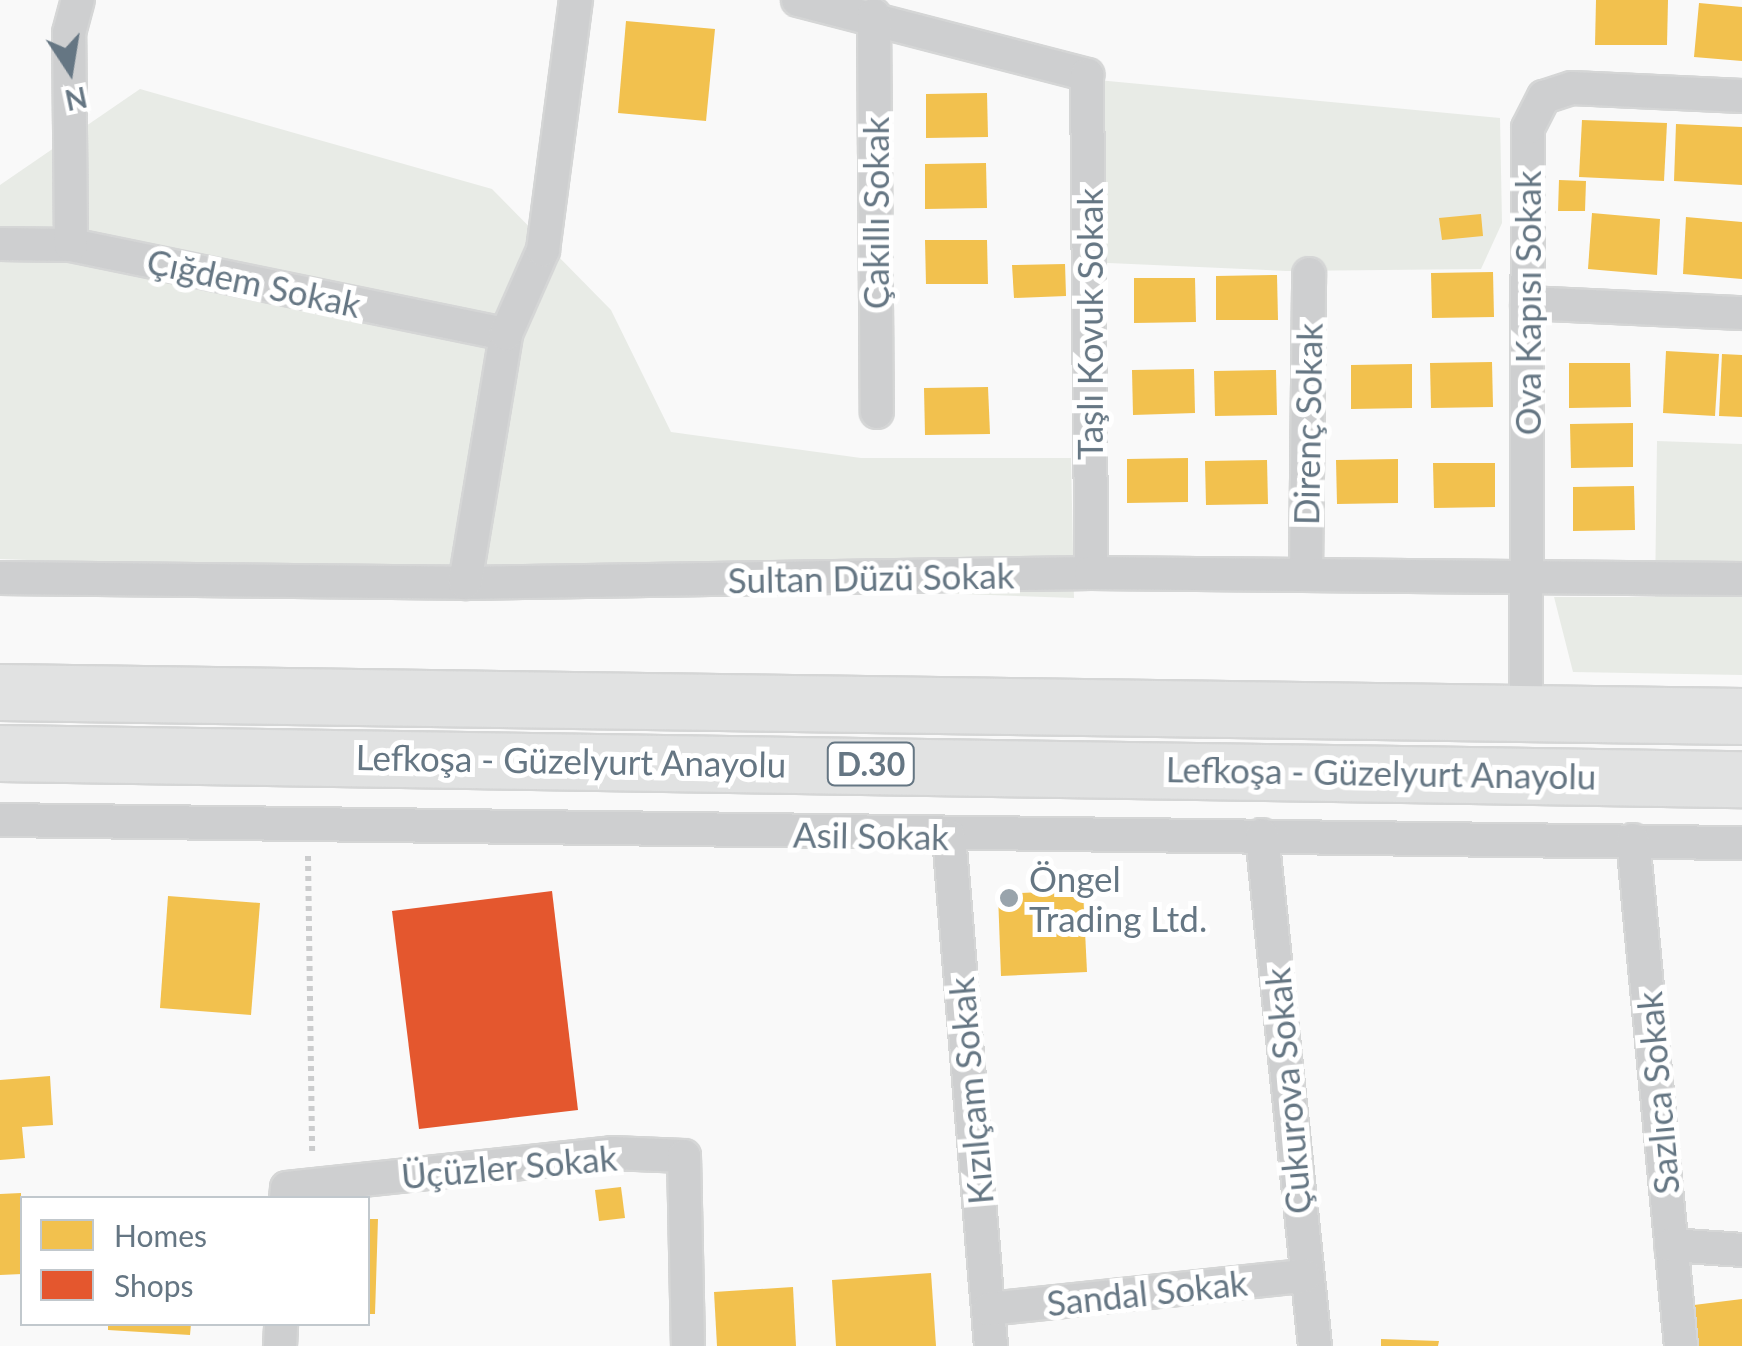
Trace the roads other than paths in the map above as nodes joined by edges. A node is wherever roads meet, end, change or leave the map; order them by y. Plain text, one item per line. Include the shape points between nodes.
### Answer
1 (78, 0) edge
2 (576, 0) edge
3 (798, 0) edge
4 (874, 14) junction
5 (1742, 96) edge
6 (0, 244) edge
7 (71, 245) junction
8 (1308, 274) dead end
9 (1527, 303) junction
10 (1742, 314) edge
11 (506, 334) junction
12 (877, 412) dead end
13 (1091, 573) junction
14 (1306, 574) junction
15 (0, 578) edge
16 (1525, 578) junction
17 (1742, 579) edge
18 (465, 583) junction
19 (0, 692) edge
20 (1526, 712) junction
21 (1742, 716) edge
22 (0, 753) edge
23 (1742, 779) edge
24 (0, 820) edge
25 (948, 836) junction
26 (1262, 836) junction
27 (1633, 840) junction
28 (1742, 842) edge
29 (299, 1192) edge
30 (1670, 1245) junction
31 (1742, 1250) edge
32 (1304, 1276) junction
33 (989, 1309) junction
34 (688, 1346) edge
35 (991, 1346) edge
36 (1316, 1346) edge
37 (1681, 1346) edge

1 - 7 street via 69,32
2 - 11 street via 543,250
3 - 4 street
4 - 12 street, Çakıllı Sokak
4 - 13 street, Taşlı Kovuk Sokak via 1086,75
5 - 9 street, Ova Kapısı Sokak via 1572,88 1544,97 1528,128
6 - 7 street, Çığdem Sokak
7 - 11 street, Çığdem Sokak
8 - 14 street, Direnç Sokak
9 - 10 street
9 - 16 street, Ova Kapısı Sokak
11 - 18 street
13 - 14 street, Sultan Düzü Sokak
13 - 18 street, Sultan Düzü Sokak
14 - 16 street, Sultan Düzü Sokak
15 - 18 street, Sultan Düzü Sokak
16 - 17 street, Sultan Düzü Sokak
16 - 20 street, Ova Kapısı Sokak
19 - 20 highway, Lefkoşa - Güzelyurt Anayolu / D.30
20 - 21 highway, Lefkoşa - Güzelyurt Anayolu / D.30
22 - 23 highway, Lefkoşa - Güzelyurt Anayolu / D.30
24 - 25 street, Asil Sokak
25 - 26 street, Asil Sokak
25 - 33 street, Kızılçam Sokak
26 - 27 street, Asil Sokak
26 - 32 street, Çukurova Sokak
27 - 28 street, Asil Sokak
27 - 30 street, Sazlıca Sokak
29 - 34 street, Üçüzler Sokak via 612,1153 684,1156
30 - 31 street
30 - 37 street, Sazlıca Sokak
32 - 33 street, Sandal Sokak
32 - 36 street, Çukurova Sokak
33 - 35 street, Kızılçam Sokak

